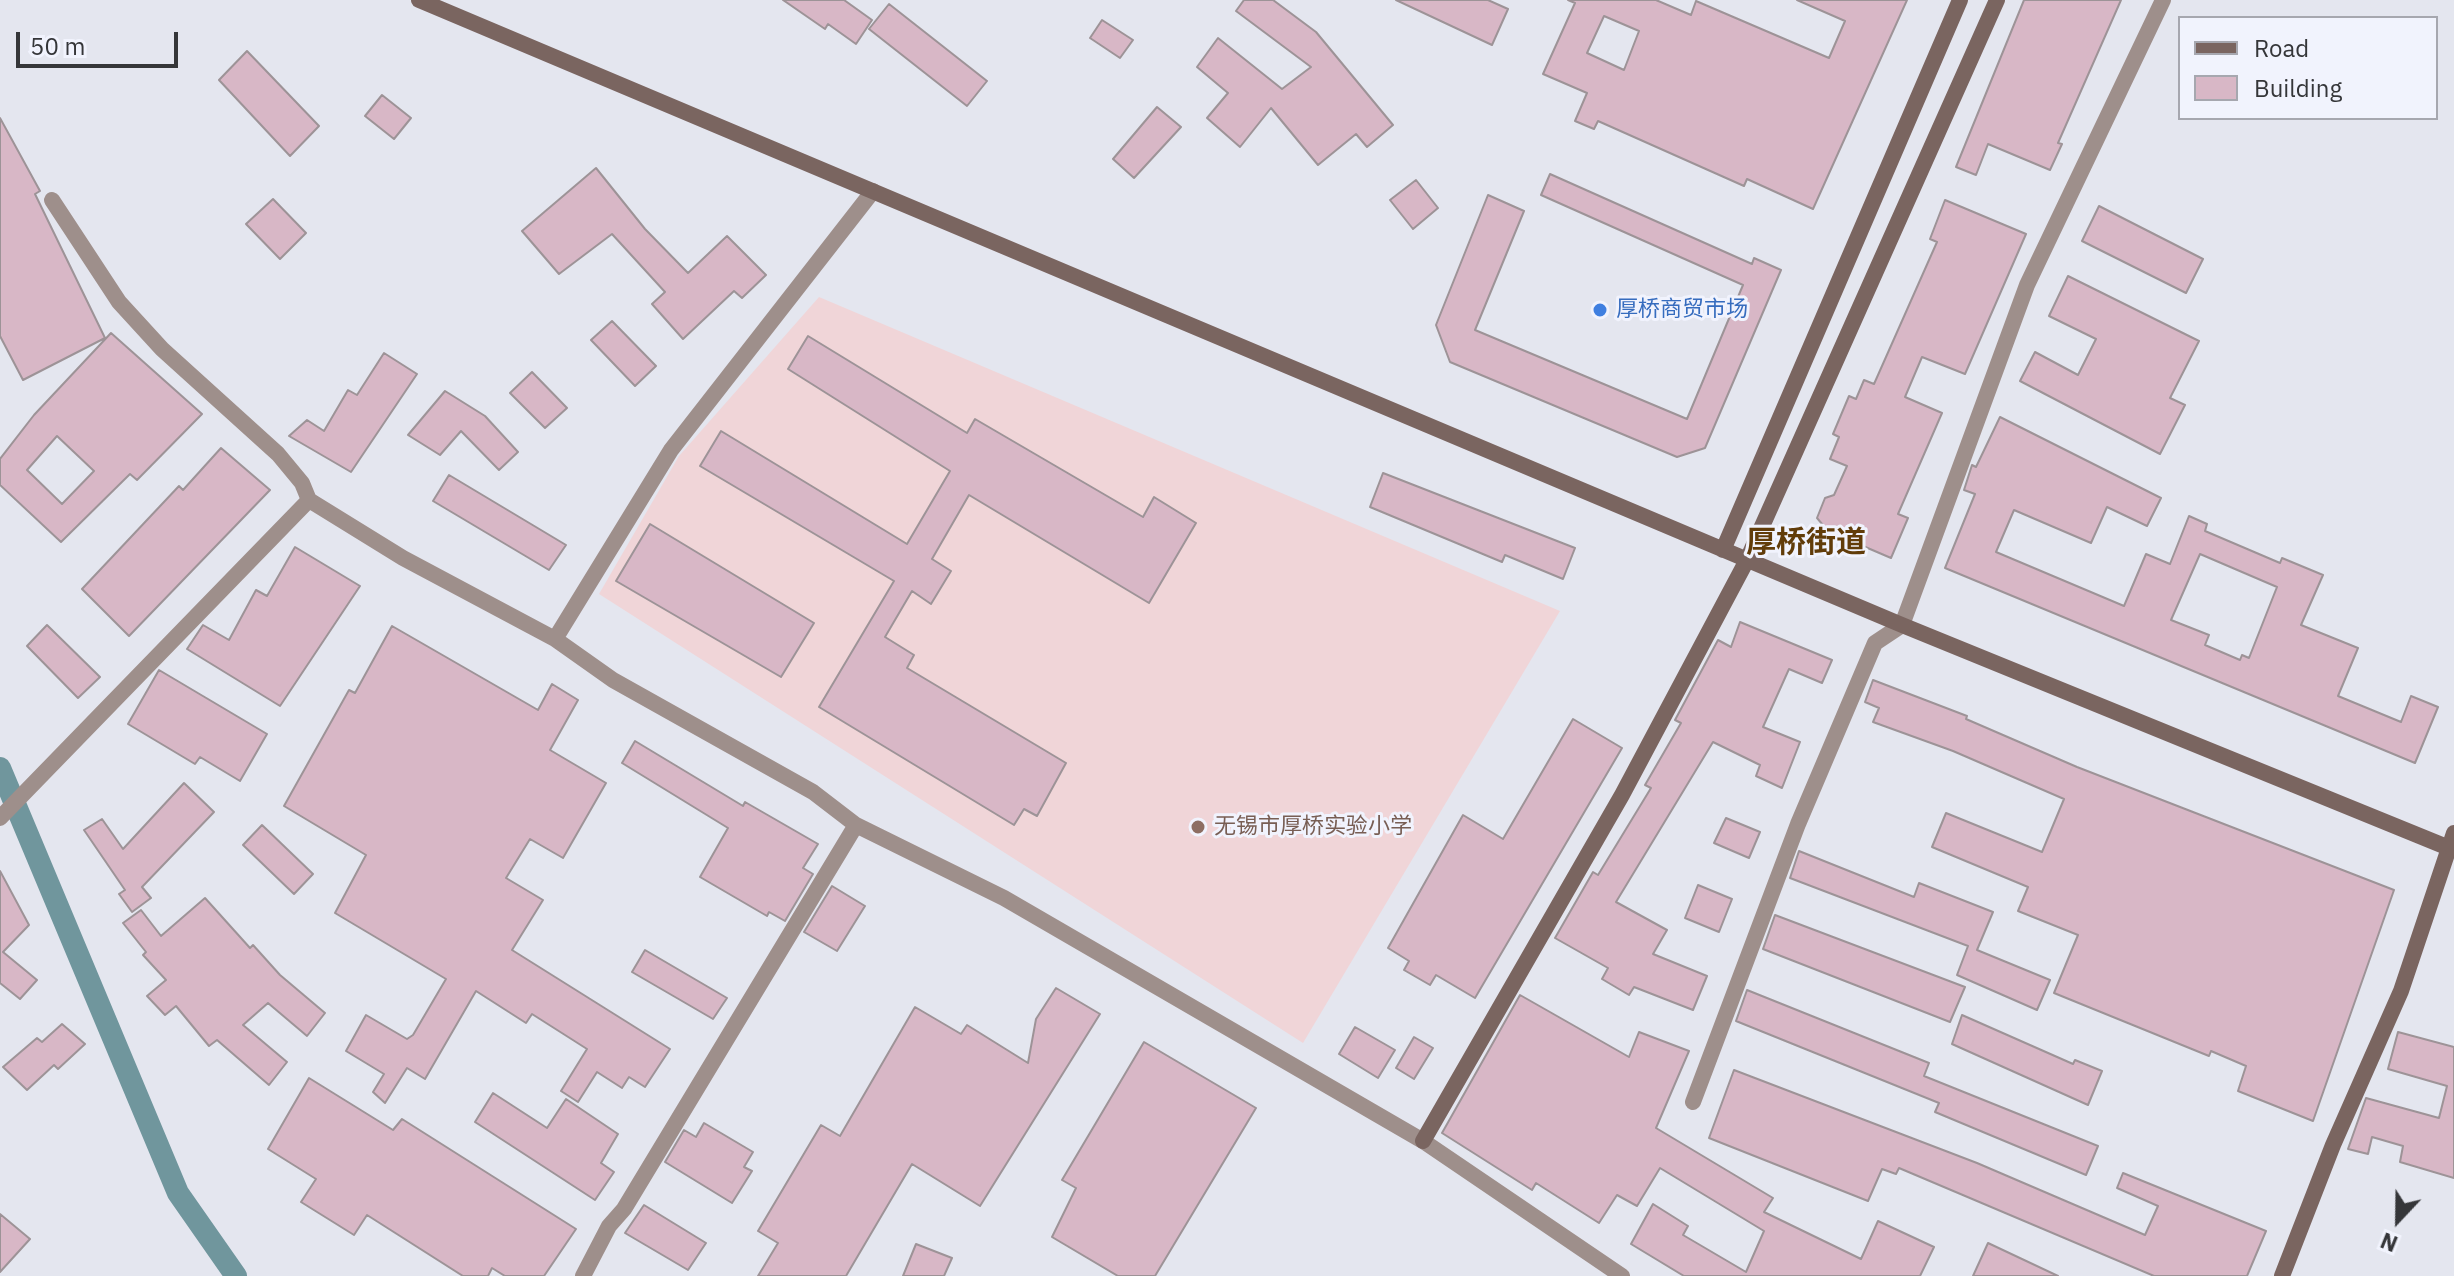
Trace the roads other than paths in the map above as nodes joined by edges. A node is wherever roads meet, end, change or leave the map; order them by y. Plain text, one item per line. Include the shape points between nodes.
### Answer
1 (419, 0) edge
2 (1960, 0) edge
3 (1997, 0) edge
4 (2163, 0) edge
5 (873, 191) junction
6 (52, 200) dead end
7 (309, 500) junction
8 (1723, 550) junction
9 (1747, 560) junction
10 (1902, 625) junction
11 (555, 639) junction
12 (0, 818) edge
13 (856, 825) junction
14 (2452, 843) edge
15 (1693, 1102) dead end
16 (1423, 1141) junction
17 (583, 1276) edge
18 (1622, 1276) edge
19 (2282, 1276) edge

1 - 5 street
2 - 8 street
3 - 9 street
4 - 10 street via 2027,285
5 - 8 street
5 - 11 street via 671,450
6 - 7 street via 119,302 162,349 278,454
7 - 11 street via 403,558
7 - 12 street
8 - 9 street
9 - 10 street
9 - 16 street via 1622,795
10 - 14 street
10 - 15 street via 1875,643 1798,824
11 - 13 street via 613,680 813,792
13 - 16 street via 1004,898
13 - 17 street
14 - 19 street via 2401,991
16 - 18 street

